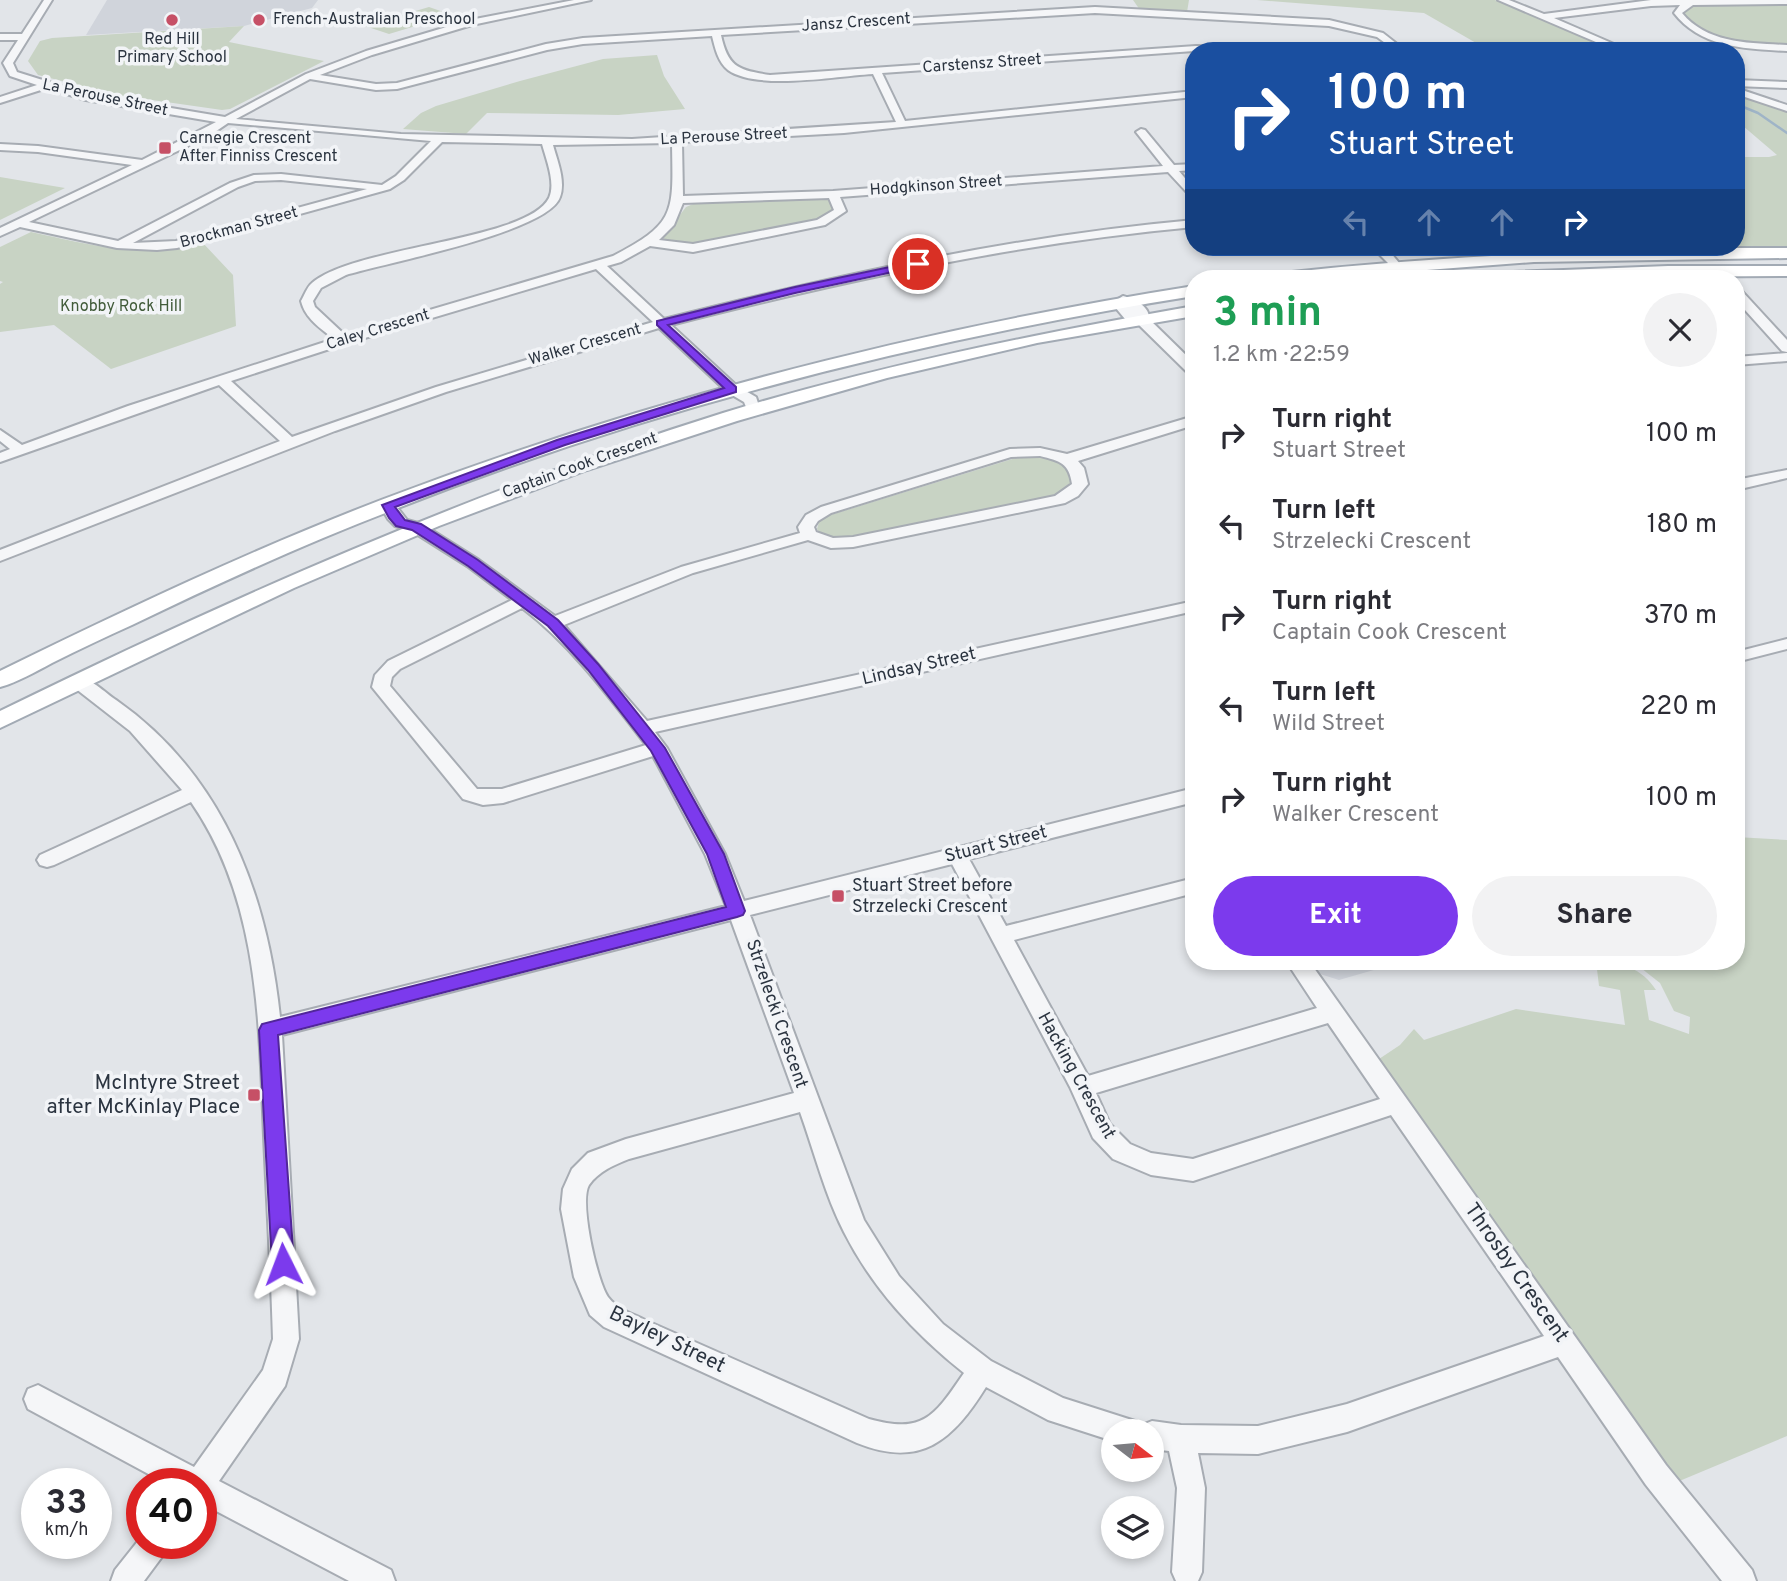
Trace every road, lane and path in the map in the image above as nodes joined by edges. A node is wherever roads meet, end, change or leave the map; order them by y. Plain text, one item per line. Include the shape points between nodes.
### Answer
1 (42, 0) edge
2 (48, 0) edge
3 (587, 0) edge
4 (1502, 0) edge
5 (1586, 0) edge
6 (1694, 1) edge
7 (1787, 1) edge
8 (1651, 3) junction
9 (1545, 6) dead end
10 (1609, 7) junction
11 (1679, 9) junction
12 (1524, 10) junction
13 (36, 15) junction
14 (1542, 17) junction
15 (716, 32) junction
16 (0, 37) edge
17 (23, 37) junction
18 (1391, 42) edge
19 (1604, 42) edge
20 (1732, 42) edge
21 (1745, 44) edge
22 (1784, 48) edge
23 (1185, 53) edge
24 (877, 72) junction
25 (309, 76) junction
26 (1745, 83) edge
27 (1765, 84) junction
28 (1787, 85) edge
29 (43, 86) junction
30 (1745, 94) edge
31 (1185, 95) edge
32 (1753, 97) junction
33 (0, 100) edge
34 (263, 102) joint
35 (1787, 108) edge
36 (231, 119) junction
37 (902, 124) junction
38 (1141, 132) dead end
39 (439, 139) junction
40 (677, 141) junction
41 (547, 142) junction
42 (0, 147) edge
43 (141, 163) junction
44 (1185, 168) edge
45 (1169, 169) junction
46 (386, 187) junction
47 (1185, 187) edge
48 (833, 194) junction
49 (678, 200) junction
50 (19, 223) junction
51 (1185, 224) edge
52 (0, 232) edge
53 (648, 242) junction
54 (120, 245) junction
55 (1745, 252) edge
56 (1787, 253) edge
57 (1386, 256) edge
58 (1584, 256) edge
59 (1702, 256) edge
60 (1546, 258) junction
61 (599, 265) junction
62 (1399, 270) edge
63 (1422, 270) edge
64 (1558, 270) edge
65 (1714, 270) edge
66 (1787, 271) edge
67 (1745, 273) edge
68 (1185, 291) edge
69 (1124, 300) junction
70 (1745, 302) edge
71 (1185, 313) edge
72 (1142, 320) junction
73 (660, 323) junction
74 (930, 339) junction
75 (342, 340) junction
76 (1787, 348) edge
77 (950, 357) junction
78 (1787, 357) edge
79 (1745, 360) edge
80 (1185, 362) edge
81 (220, 380) junction
82 (732, 389) junction
83 (753, 410) junction
84 (1185, 423) edge
85 (0, 434) edge
86 (288, 441) junction
87 (20, 450) junction
88 (0, 458) edge
89 (1068, 458) junction
90 (1787, 474) edge
91 (1745, 483) edge
92 (388, 505) junction
93 (416, 527) junction
94 (809, 535) junction
95 (0, 556) edge
96 (524, 600) junction
97 (150, 607) junction
98 (1185, 608) edge
99 (553, 623) junction
100 (179, 631) junction
101 (1787, 644) edge
102 (1745, 655) edge
103 (0, 680) edge
104 (77, 681) junction
105 (0, 720) edge
106 (644, 728) junction
107 (658, 748) junction
108 (195, 792) junction
109 (1185, 803) edge
110 (957, 855) junction
111 (47, 860) dead end
112 (1185, 887) edge
113 (737, 911) junction
114 (1000, 936) junction
115 (1303, 970) edge
116 (1333, 1012) junction
117 (269, 1030) junction
118 (1082, 1088) junction
119 (806, 1100) junction
120 (1397, 1103) junction
121 (1565, 1342) junction
122 (981, 1370) junction
123 (38, 1399) dead end
124 (1101, 1424) edge
125 (1164, 1437) edge
126 (1181, 1439) junction
127 (167, 1468) edge
128 (211, 1468) edge
129 (217, 1495) edge
130 (143, 1559) edge
131 (1187, 1572) dead end
132 (126, 1581) edge
133 (380, 1581) edge
134 (1741, 1581) edge

1 - 13 street, La Perouse Street
2 - 13 street, La Perouse Street
3 - 25 street via 470,23
4 - 12 street
5 - 10 street
6 - 7 street
6 - 8 street
6 - 11 street
8 - 10 street
8 - 11 street
9 - 12 street
10 - 14 street
11 - 20 street via 1689,26
12 - 14 street
13 - 17 street, La Perouse Street
14 - 19 street
15 - 18 street, Jansz Crescent via 1016,10 1116,10 1315,22 1373,33
15 - 24 street, Carstensz Street via 721,57 744,73 786,78
15 - 25 street, Jansz Crescent via 563,44 397,86
16 - 17 street
17 - 29 street, La Perouse Street via 8,63 9,70
21 - 22 street
23 - 24 street, Carstensz Street
24 - 37 street
25 - 34 street
26 - 27 street
27 - 28 street
27 - 32 street via 1746,88
29 - 33 street
29 - 36 street, La Perouse Street via 91,98
30 - 32 street
31 - 37 street, La Perouse Street
32 - 35 street
34 - 36 street
36 - 39 street, La Perouse Street
36 - 43 street
37 - 40 street, La Perouse Street
38 - 45 street
39 - 41 street, La Perouse Street
39 - 46 street, Brockman Street
40 - 41 street, La Perouse Street
40 - 49 street, Caley Crescent
41 - 75 street via 556,194 548,209 509,226 342,273 314,287 307,304
42 - 43 street
43 - 50 street
44 - 45 street, Hodgkinson Street
45 - 47 street
45 - 48 street, Hodgkinson Street
46 - 54 street, Brockman Street via 177,244 150,248
46 - 54 street via 254,178
48 - 49 street, Hodgkinson Street
48 - 53 street via 840,211 821,223 693,248
49 - 53 street, Caley Crescent via 670,224
50 - 52 street
50 - 54 street, Brockman Street
51 - 73 street, Walker Crescent via 918,264
53 - 61 street, Caley Crescent
55 - 56 main road
57 - 62 street
58 - 60 main road
59 - 65 main road
60 - 63 main road
60 - 64 main road
61 - 73 street
61 - 75 street, Caley Crescent
66 - 67 main road
68 - 69 main road, Captain Cook Crescent
69 - 72 street via 1119,304 1130,316
69 - 74 main road, Captain Cook Crescent
70 - 76 street
71 - 72 main road, Captain Cook Crescent
72 - 77 main road, Captain Cook Crescent
72 - 80 street
73 - 82 street
73 - 86 street, Walker Crescent
74 - 77 main road
74 - 82 main road, Captain Cook Crescent
75 - 81 street, Caley Crescent
77 - 83 main road, Captain Cook Crescent
78 - 79 street
81 - 86 street
81 - 87 street, Caley Crescent
82 - 83 street via 751,400
82 - 92 main road, Captain Cook Crescent
83 - 93 main road, Captain Cook Crescent via 599,458
84 - 89 street
85 - 87 street
86 - 95 street, Walker Crescent
87 - 88 street, Caley Crescent
89 - 94 street via 1040,452 1010,453 826,510 812,518 806,527
89 - 94 street via 1077,468 1080,484 1060,500 853,542 831,543
90 - 91 street
92 - 93 street, Strzelecki Crescent via 401,523
92 - 97 main road, Captain Cook Crescent
93 - 96 street, Strzelecki Crescent
93 - 100 main road, Captain Cook Crescent
94 - 99 street via 687,570
96 - 99 street, Strzelecki Crescent
96 - 107 street via 384,674 381,687 470,794 503,796
97 - 100 main road
97 - 103 main road, Captain Cook Crescent
98 - 106 street, Lindsay Street
99 - 106 street, Strzelecki Crescent
100 - 104 main road, Captain Cook Crescent
101 - 102 street
104 - 105 main road, Captain Cook Crescent
104 - 108 street via 124,715
106 - 107 street, Strzelecki Crescent
107 - 113 street, Strzelecki Crescent via 715,854
108 - 111 street
108 - 117 street via 227,845 253,919
109 - 110 street, Stuart Street
110 - 113 street, Stuart Street
110 - 114 street, Hacking Crescent
112 - 114 street
113 - 117 street, Stuart Street
113 - 119 street, Strzelecki Crescent
114 - 118 street, Hacking Crescent
115 - 116 street, Throsby Crescent
116 - 118 street
116 - 120 street, Throsby Crescent
117 - 128 street via 286,1339 275,1377
118 - 120 street, Hacking Crescent via 1112,1144 1137,1159 1182,1170 1202,1168
119 - 122 street, Strzelecki Crescent via 853,1225 890,1285 934,1333
119 - 122 street, Bayley Street via 626,1149 589,1168 575,1189 573,1209 587,1277 599,1306 636,1329 867,1433 896,1441 936,1429
120 - 121 street, Throsby Crescent
121 - 126 street via 1347,1418 1258,1440
121 - 134 street, Throsby Crescent via 1662,1483
122 - 124 street, Strzelecki Crescent via 1058,1410
123 - 127 street
125 - 126 street
126 - 131 street via 1191,1488
129 - 133 street
130 - 132 street

